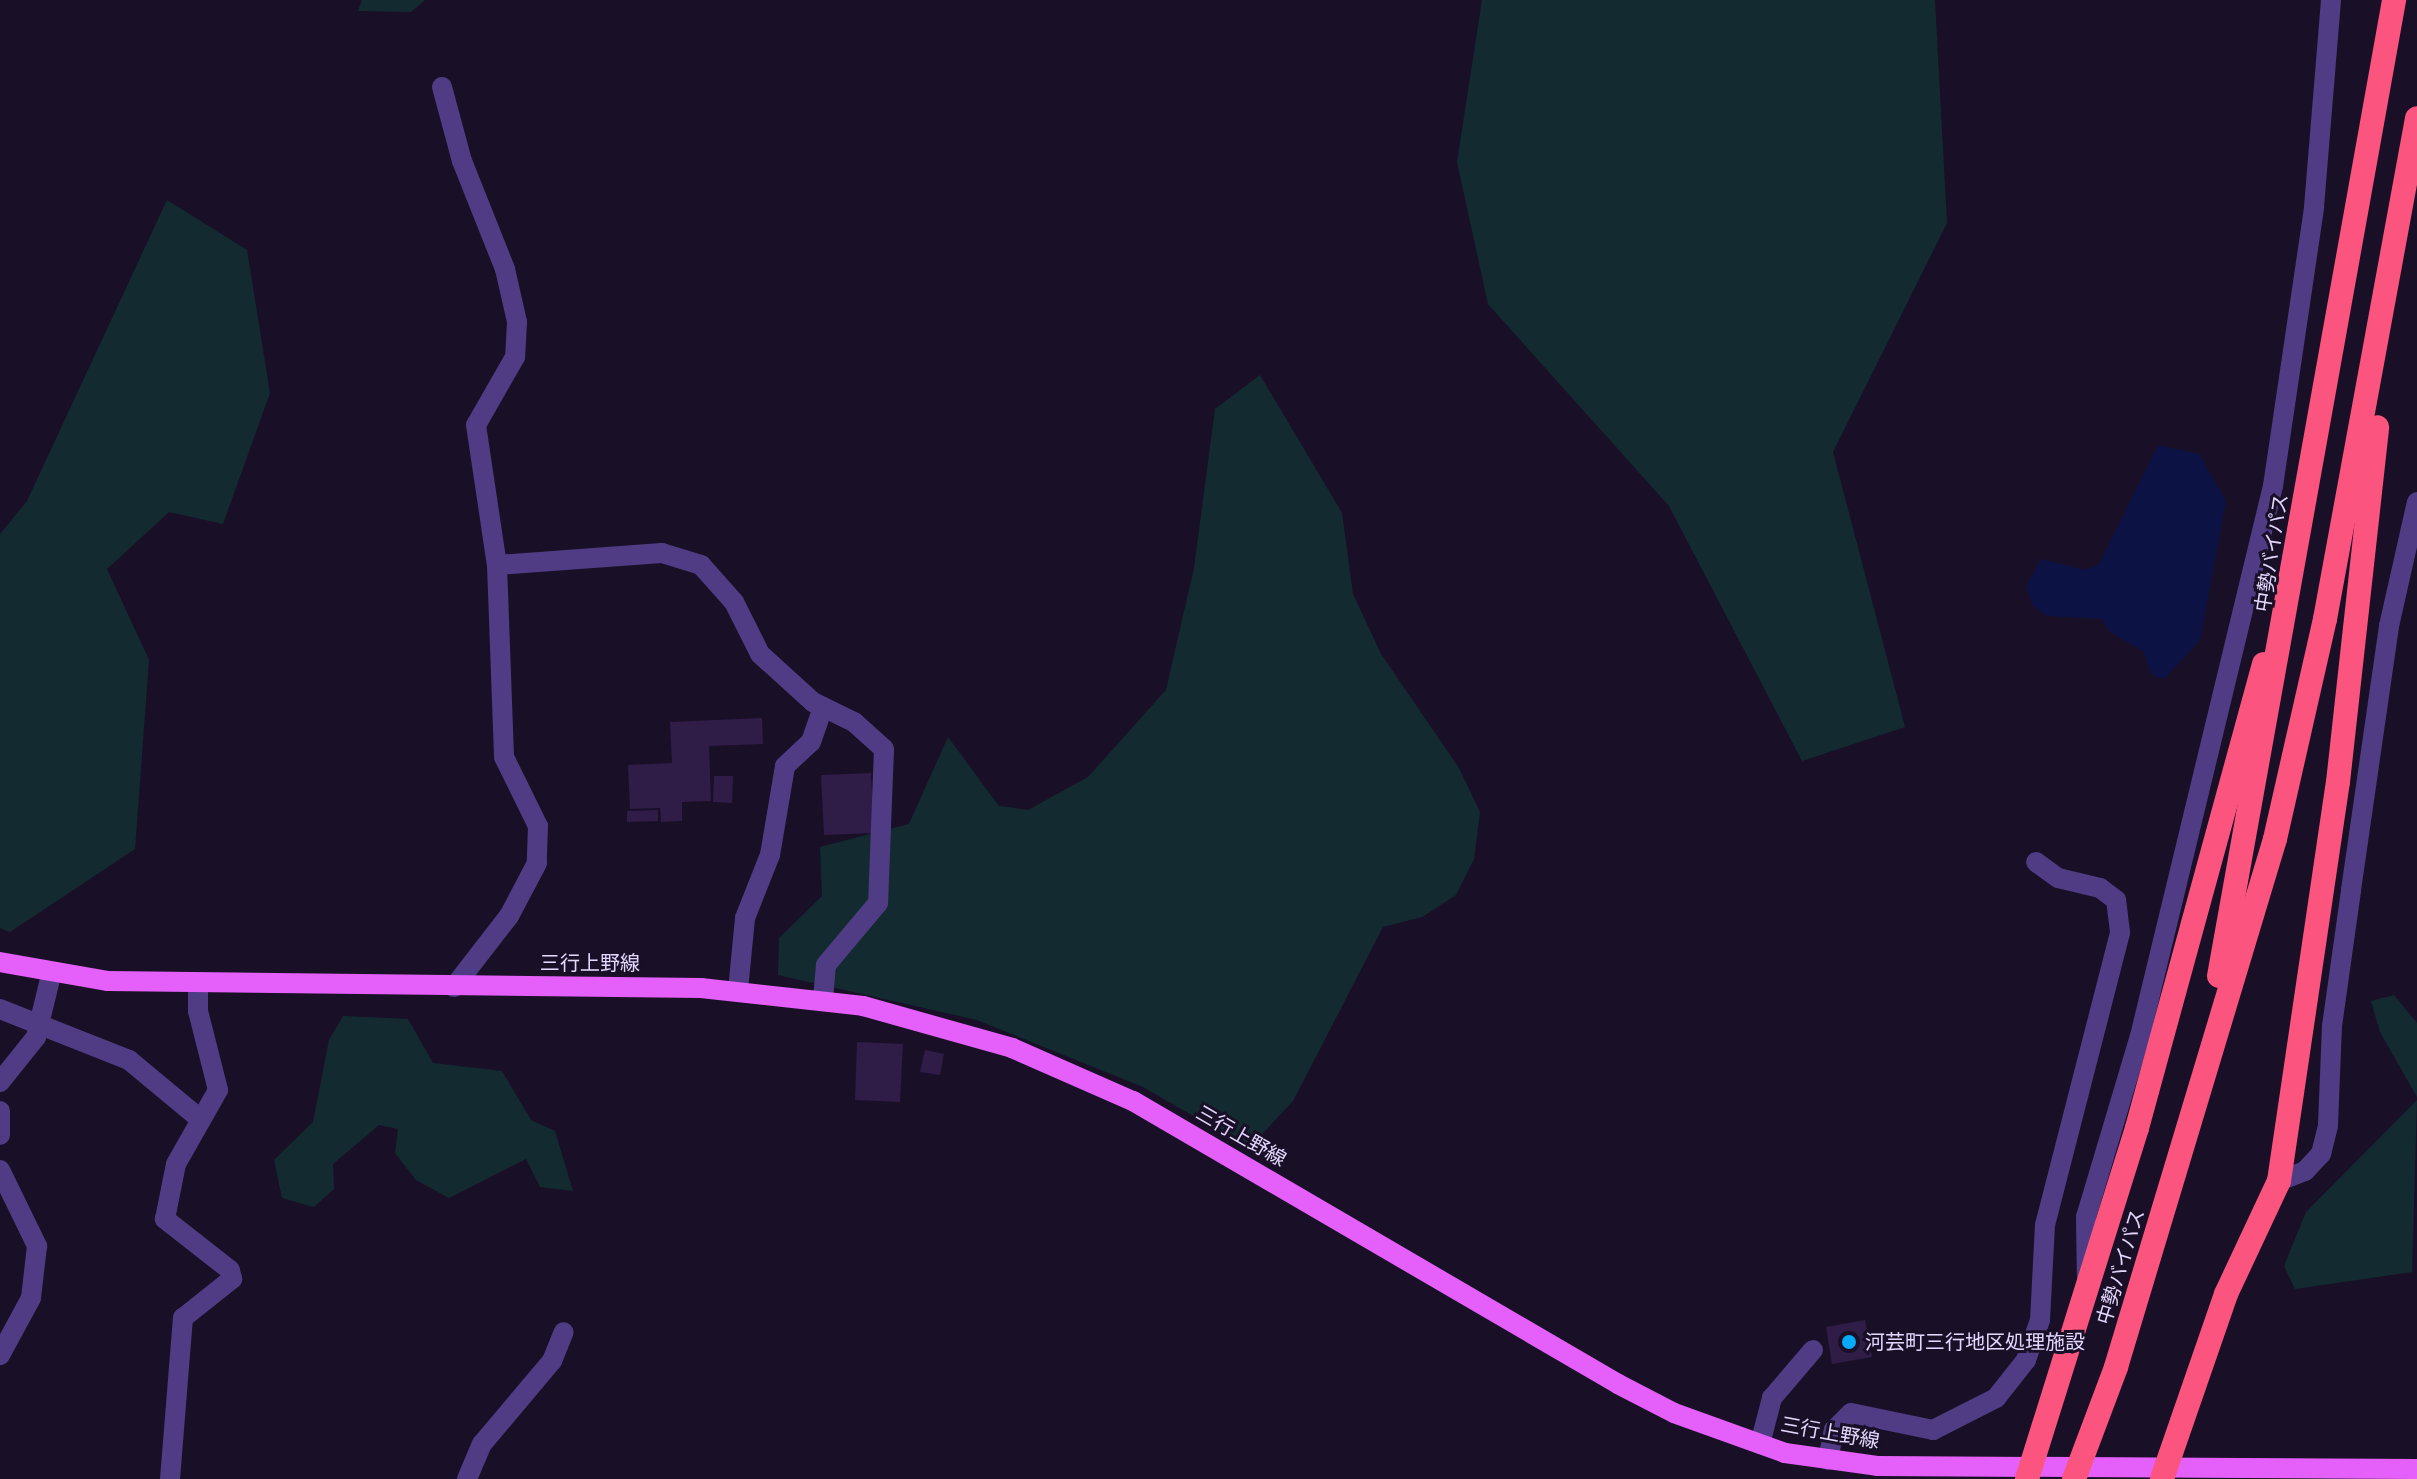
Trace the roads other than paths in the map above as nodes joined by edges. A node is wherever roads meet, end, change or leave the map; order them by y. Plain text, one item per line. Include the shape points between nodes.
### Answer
1 (2331, 0) edge
2 (2394, 0) edge
3 (442, 87) dead end
4 (2417, 118) edge
5 (2397, 246) junction
6 (2308, 483) junction
7 (2417, 502) edge
8 (497, 565) junction
9 (823, 707) junction
10 (2036, 862) dead end
11 (0, 962) edge
12 (51, 975) junction
13 (198, 983) junction
14 (454, 987) junction
15 (738, 990) junction
16 (823, 999) junction
17 (0, 1009) edge
18 (40, 1026) junction
19 (0, 1082) edge
20 (0, 1111) edge
21 (2193, 1112) junction
22 (200, 1119) junction
23 (0, 1135) edge
24 (0, 1170) edge
25 (2279, 1181) junction
26 (2088, 1292) junction
27 (564, 1332) dead end
28 (1813, 1350) dead end
29 (0, 1355) edge
30 (1760, 1444) junction
31 (1828, 1460) junction
32 (2417, 1469) edge
33 (1875, 1473) edge
34 (2029, 1474) edge
35 (2163, 1476) edge
36 (170, 1479) edge
37 (467, 1479) edge
38 (2074, 1479) edge

1 - 26 street via 2312,223 2273,486 2140,1036 2086,1217
2 - 6 highway, 中勢バイパス
3 - 8 street via 462,161 505,269 517,322 515,357 476,425
4 - 5 highway, 中勢バイパス
5 - 21 highway, 中勢バイパス via 2275,839
5 - 25 highway via 2338,782
6 - 21 highway, 中勢バイパス via 2262,763
6 - 26 highway via 2241,755
7 - 25 street via 2389,626 2351,890 2332,1026 2328,1125 2321,1154 2305,1171
8 - 9 street via 662,553 701,565 734,602 760,654
8 - 14 street via 504,757 538,826 537,863 509,916
9 - 15 street via 811,742 785,766 770,855 745,918
9 - 16 street via 854,722 884,749 885,804 878,903 826,965
10 - 31 street via 2058,878 2100,888 2116,900 2120,932 2045,1225 2040,1320 2026,1360 1996,1398 1933,1430 1851,1413 1834,1430
11 - 12 main road, 三行上野線
12 - 13 main road, 三行上野線
12 - 18 street
13 - 14 main road, 三行上野線
13 - 22 street via 198,1011 218,1090
14 - 15 main road, 三行上野線
15 - 16 main road, 三行上野線
16 - 30 main road, 三行上野線 via 1012,1048 1133,1101 1618,1384 1674,1413
17 - 18 street
18 - 19 street
18 - 22 street via 129,1060
20 - 23 street
21 - 38 highway, 中勢バイパス, bridge via 2116,1367
22 - 36 street via 176,1164 165,1219 230,1270 232,1279 183,1318
24 - 29 street via 37,1246 31,1298
25 - 35 highway via 2226,1294
26 - 34 highway
27 - 37 street via 552,1361 475,1454
28 - 30 street via 1772,1398
30 - 31 main road, 三行上野線
31 - 33 main road, 三行上野線
32 - 35 main road, 三行上野線
33 - 34 main road, 三行上野線
34 - 35 main road, 三行上野線

